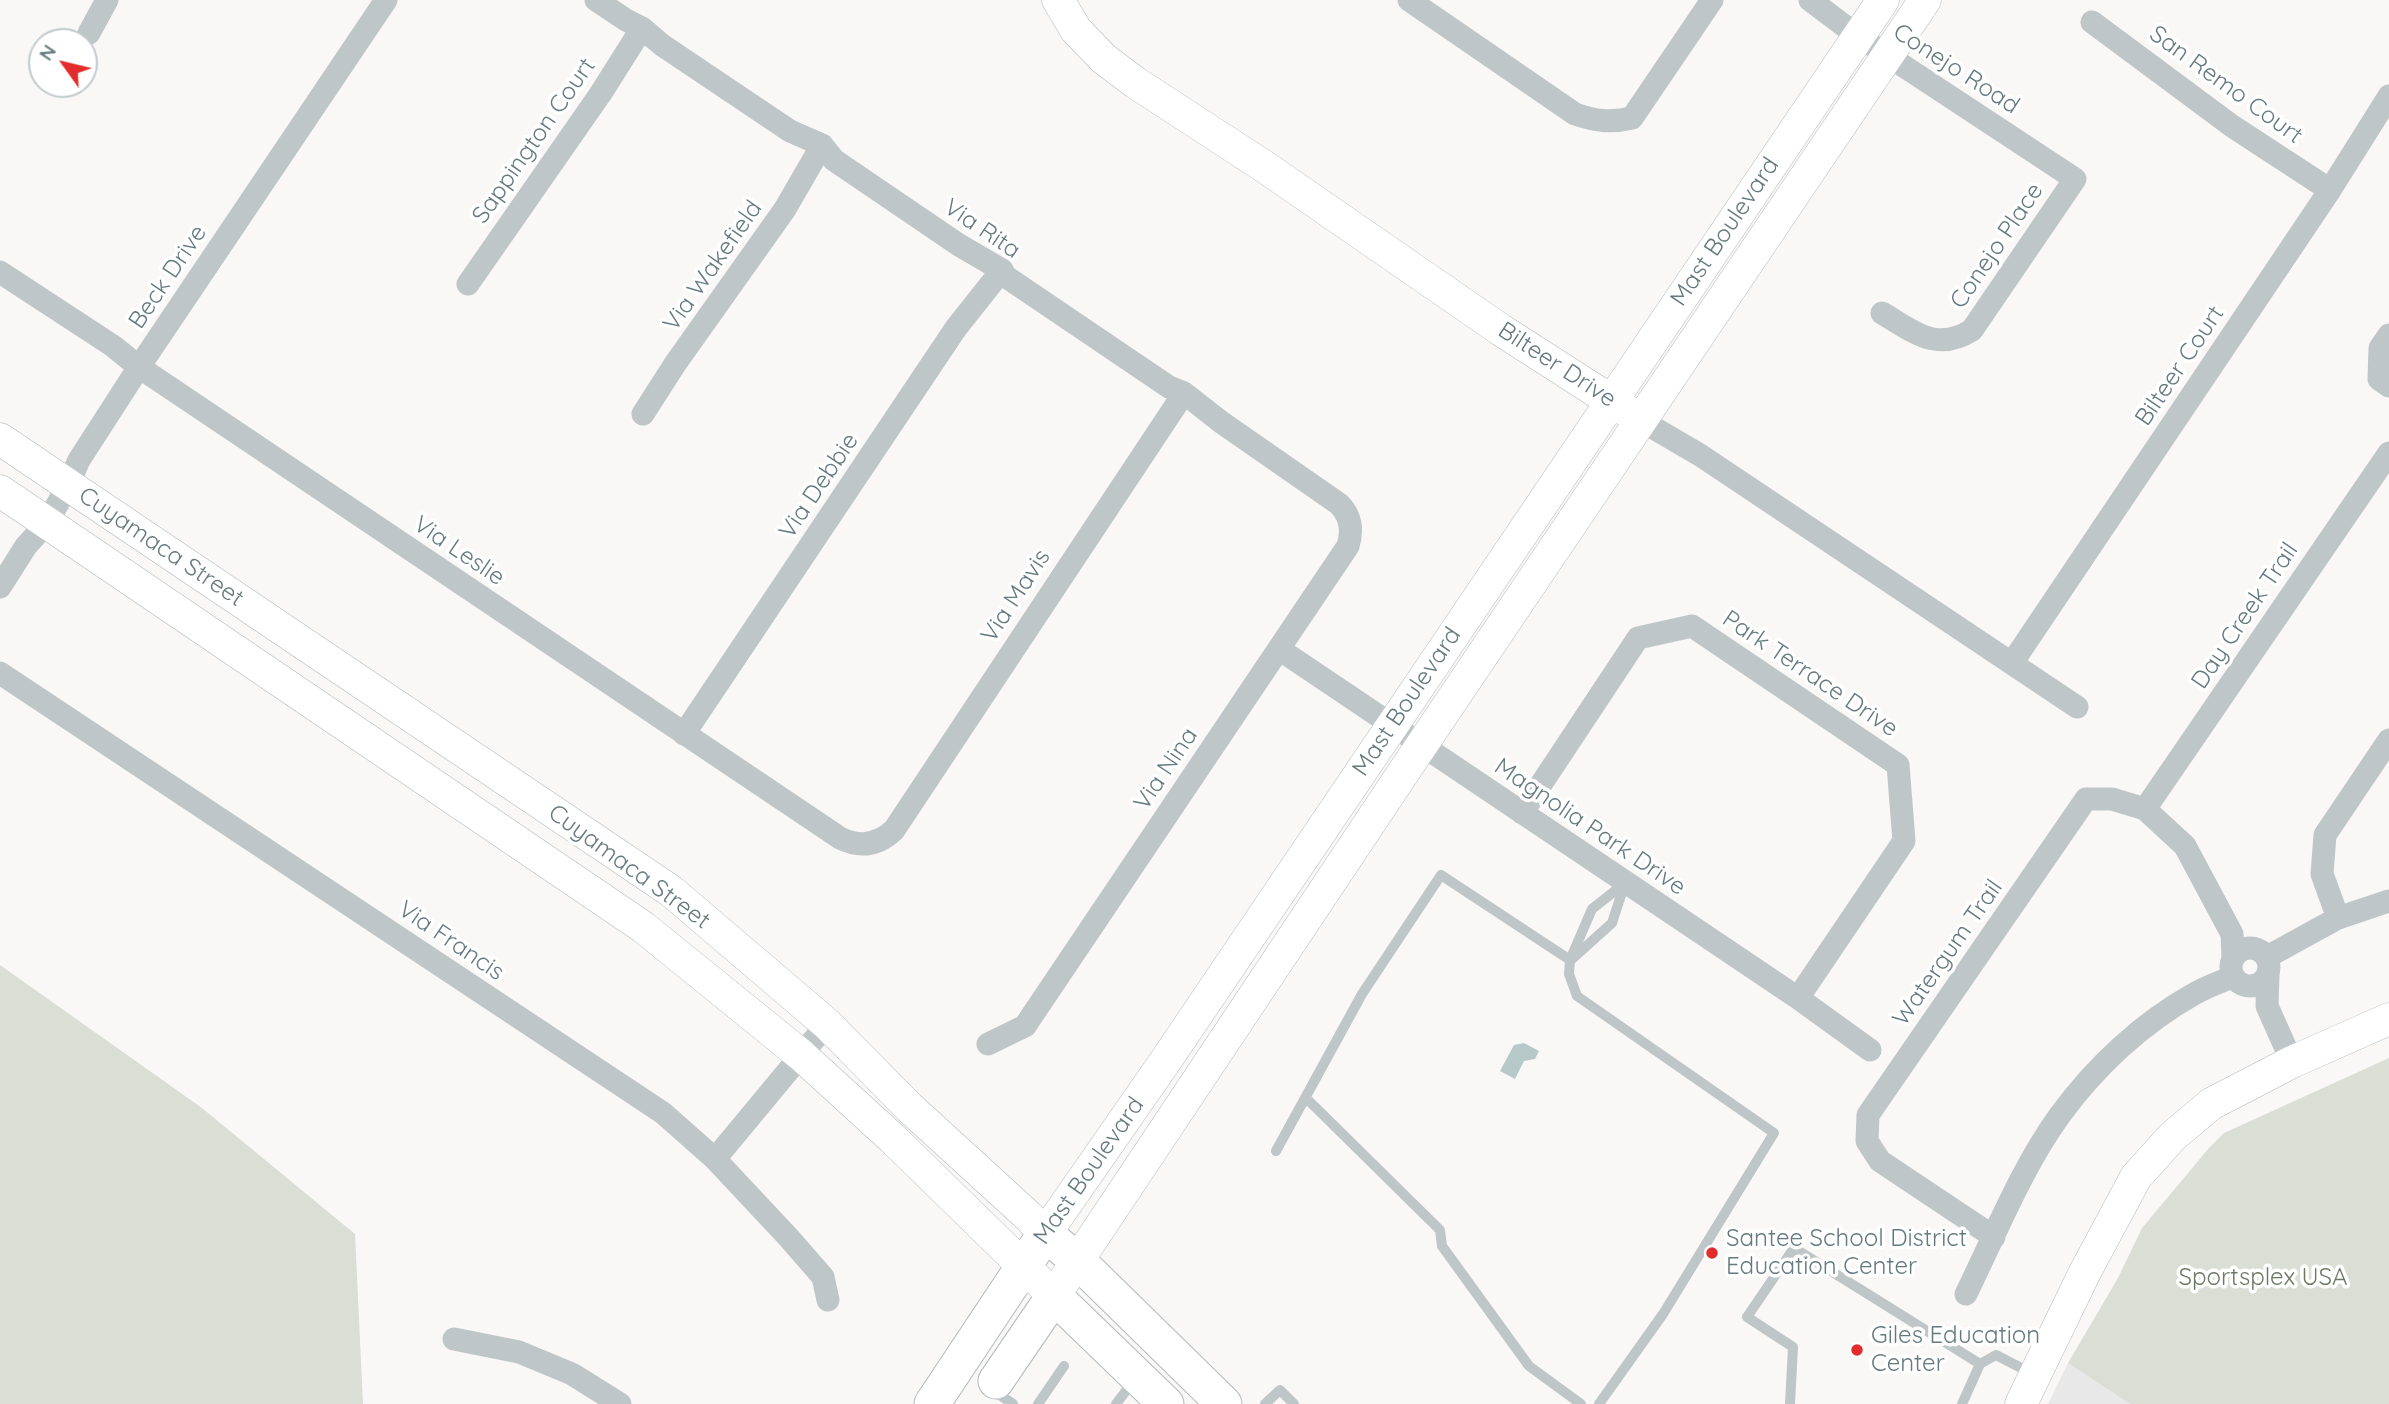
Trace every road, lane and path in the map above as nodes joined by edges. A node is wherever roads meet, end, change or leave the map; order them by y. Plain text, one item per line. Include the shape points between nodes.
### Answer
1 (107, 0) edge
2 (386, 0) edge
3 (596, 0) edge
4 (1409, 0) edge
5 (1712, 0) edge
6 (1810, 0) edge
7 (1883, 0) edge
8 (1924, 0) edge
9 (1065, 3) edge
10 (2091, 22) dead end
11 (92, 28) edge
12 (642, 28) junction
13 (1858, 36) junction
14 (1887, 55) junction
15 (2389, 96) edge
16 (822, 145) junction
17 (2075, 179) joint
18 (2330, 190) junction
19 (1002, 270) junction
20 (0, 272) edge
21 (468, 284) dead end
22 (1882, 313) dead end
23 (2389, 334) edge
24 (139, 367) junction
25 (2389, 386) edge
26 (1185, 393) junction
27 (1611, 401) junction
28 (643, 414) dead end
29 (1640, 420) junction
30 (0, 439) edge
31 (2389, 453) edge
32 (68, 485) junction
33 (0, 491) edge
34 (1339, 504) joint
35 (47, 523) junction
36 (0, 587) edge
37 (1279, 649) junction
38 (2012, 663) junction
39 (0, 673) edge
40 (2077, 707) dead end
41 (1390, 726) junction
42 (684, 734) junction
43 (2389, 740) edge
44 (1421, 746) junction
45 (2145, 809) junction
46 (1522, 813) junction
47 (894, 830) joint
48 (1625, 883) junction
49 (2389, 901) edge
50 (2338, 918) junction
51 (1570, 960) junction
52 (2249, 967) junction
53 (1798, 999) junction
54 (2389, 1020) edge
55 (827, 1024) junction
56 (988, 1044) dead end
57 (1870, 1050) dead end
58 (801, 1055) junction
59 (2292, 1062) junction
60 (1306, 1098) junction
61 (1276, 1152) dead end
62 (715, 1159) junction
63 (1045, 1234) junction
64 (1994, 1237) junction
65 (1076, 1259) junction
66 (1024, 1267) junction
67 (1966, 1294) dead end
68 (1054, 1296) junction
69 (828, 1300) dead end
70 (454, 1339) dead end
71 (1980, 1364) junction
72 (1064, 1366) dead end
73 (2035, 1375) junction
74 (1137, 1376) junction
75 (995, 1395) edge
76 (620, 1404) edge
77 (932, 1404) edge
78 (1038, 1404) edge
79 (1116, 1404) edge
80 (1166, 1404) edge
81 (1224, 1404) edge
82 (1265, 1404) edge
83 (1294, 1404) edge
84 (1581, 1404) edge
85 (1600, 1404) edge
86 (1790, 1404) edge
87 (1962, 1404) edge
88 (2021, 1404) edge

1 - 11 street
2 - 24 street, Beck Drive
3 - 12 street, Via Rita
4 - 5 street via 1575,114 1615,122 1632,118
6 - 13 street, Conejo Road
7 - 13 main road, Mast Boulevard
8 - 14 main road, Mast Boulevard
9 - 27 main road, Bilteer Drive via 1076,30 1136,83
10 - 18 street, San Remo Court via 2232,126
12 - 16 street, Via Rita via 790,131
12 - 21 street, Sappington Court
13 - 14 street, Conejo Road
13 - 27 main road, Mast Boulevard
14 - 17 street, Conejo Road
14 - 29 main road, Mast Boulevard
15 - 18 street, Bilteer Court
16 - 19 street, Via Rita via 834,160
16 - 28 street, Via Wakefield via 785,209
17 - 22 street, Conejo Place via 1972,330 1952,340 1931,339
18 - 38 street, Bilteer Court
19 - 26 street, Via Rita via 1160,381
19 - 42 street, Via Debbie via 956,328
20 - 24 street, Via Leslie
23 - 25 street via 2380,348 2379,379
24 - 32 street, Beck Drive
24 - 42 street, Via Leslie
26 - 34 street, Via Rita
26 - 47 street, Via Mavis
27 - 29 main road, Bilteer Drive
27 - 41 main road, Mast Boulevard
29 - 38 street, Bilteer Drive via 1700,455
29 - 44 main road, Mast Boulevard
30 - 32 main road, Cuyamaca Street
31 - 45 street, Day Creek Trail
32 - 35 street, Beck Drive
32 - 55 main road, Cuyamaca Street via 671,891
33 - 35 main road, Cuyamaca Street
34 - 37 street, Via Nina via 1350,522 1348,546
35 - 36 street, Beck Drive
35 - 58 main road, Cuyamaca Street via 643,927
37 - 41 street, Magnolia Park Drive
37 - 56 street, Via Nina via 1025,1026
38 - 40 street, Bilteer Drive
39 - 62 street, Via Francis via 663,1113
41 - 44 street, Magnolia Park Drive
41 - 63 main road, Mast Boulevard
42 - 47 street, Via Leslie via 848,842 873,843
43 - 50 street via 2325,835 2322,874
44 - 46 street, Magnolia Park Drive
44 - 65 main road, Mast Boulevard
45 - 52 street via 2185,846
45 - 64 street, Watergum Trail via 2112,799 2086,799 1868,1115 1867,1141 1880,1161
46 - 48 street, Magnolia Park Drive
46 - 53 street, Park Terrace Drive via 1638,638 1692,626 1898,765 1904,841
48 - 51 lane via 1592,909
48 - 51 lane via 1612,923
48 - 53 street, Magnolia Park Drive
49 - 50 street
50 - 52 street
51 - 60 lane via 1441,875 1362,994
51 - 85 lane via 1569,974 1577,996 1774,1133 1663,1314
52 - 59 street
52 - 64 street via 2193,994 2107,1059 2060,1115
53 - 57 street, Magnolia Park Drive
54 - 59 main road
55 - 58 street
55 - 63 main road, Cuyamaca Street
58 - 62 street
58 - 66 main road, Cuyamaca Street
59 - 73 main road via 2211,1104 2172,1137 2136,1177
60 - 61 lane
60 - 84 lane via 1440,1230 1442,1246 1529,1366
62 - 69 street, Via Francis via 823,1277
63 - 65 main road, Cuyamaca Street
63 - 66 main road, Mast Boulevard
64 - 67 street
65 - 68 main road, Mast Boulevard
65 - 81 main road, Cuyamaca Street
66 - 68 main road, Cuyamaca Street
66 - 77 main road, Mast Boulevard
68 - 74 main road, Cuyamaca Street
68 - 75 main road, Mast Boulevard
70 - 76 street via 519,1352 572,1374
71 - 73 lane via 1997,1355
71 - 86 lane via 1794,1248 1747,1317 1793,1347
71 - 87 lane
72 - 78 lane
73 - 88 main road
74 - 79 lane
74 - 80 main road, Cuyamaca Street
82 - 83 lane via 1280,1390

